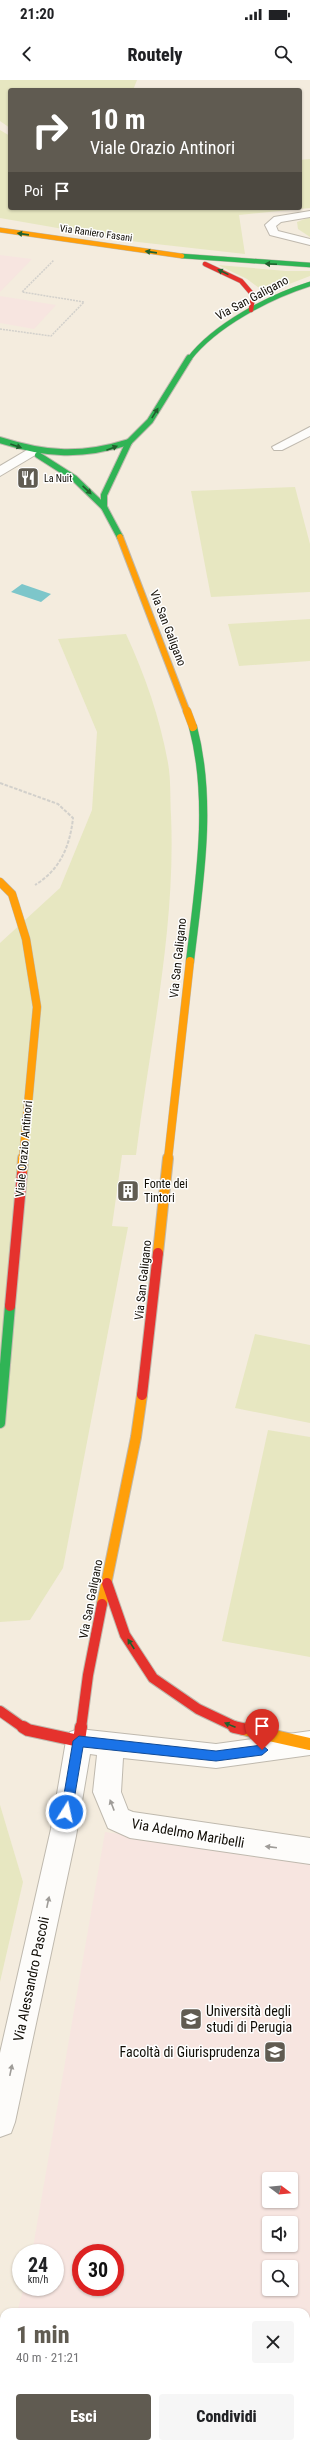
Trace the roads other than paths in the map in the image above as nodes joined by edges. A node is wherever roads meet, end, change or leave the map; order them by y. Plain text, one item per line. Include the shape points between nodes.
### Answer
1 (310, 214) edge
2 (0, 230) edge
3 (310, 242) edge
4 (190, 258) junction
5 (310, 265) edge
6 (310, 284) edge
7 (251, 310) junction
8 (310, 431) edge
9 (0, 440) edge
10 (129, 442) junction
11 (278, 447) dead end
12 (32, 452) junction
13 (0, 472) edge
14 (104, 507) junction
15 (0, 882) edge
16 (0, 1423) edge
17 (107, 1582) junction
18 (0, 1711) edge
19 (79, 1741) junction
20 (309, 1743) edge
21 (111, 1745) junction
22 (310, 1852) edge
23 (0, 2122) edge

1 - 3 lane via 278,219 270,225 274,233
4 -> 2 street, Via Raniero Fasani
5 -> 4 street, Via Raniero Fasani via 257,264
7 -> 4 street, Via Raniero Fasani via 253,295 241,281
6 - 7 street, Via San Galigano
10 -> 7 street, Via San Galigano via 150,421 189,358 203,341 226,323
8 - 11 lane
9 -> 12 street
12 -> 10 street via 74,456 106,451
10 - 14 street, Via San Galigano via 104,495
12 - 13 street
12 -> 14 street via 74,478
14 - 17 street, Via San Galigano via 122,541 198,740 203,779 195,916 144,1372 136,1437
15 - 16 street, Viale Orazio Antinori via 12,894 26,939 37,1007
17 - 19 street, Via San Galigano via 88,1675
20 -> 17 street via 232,1726 198,1709 153,1678 125,1635
18 - 19 street via 28,1730
19 - 21 street
23 -> 19 street, Via Alessandro Pascoli via 63,1831
20 - 21 street via 216,1756
22 -> 21 street, Via Adelmo Maribelli via 130,1825 118,1819 107,1792

